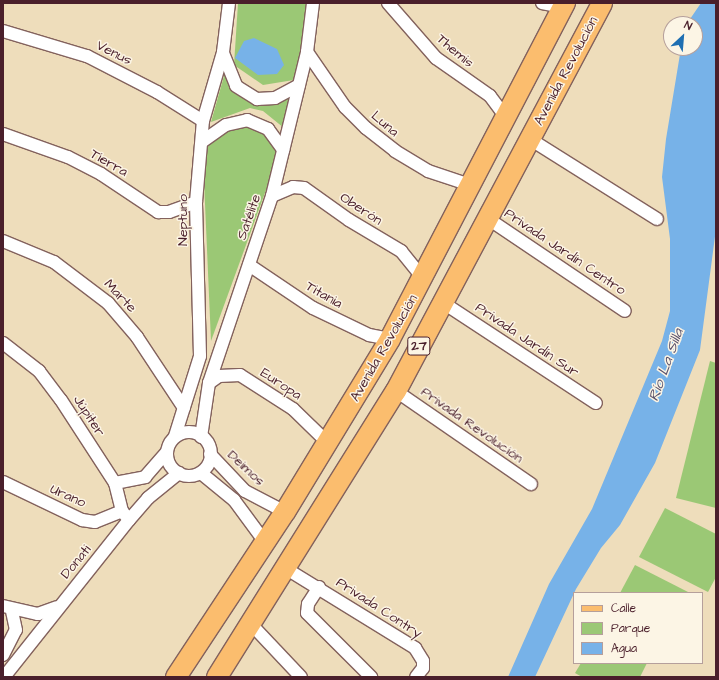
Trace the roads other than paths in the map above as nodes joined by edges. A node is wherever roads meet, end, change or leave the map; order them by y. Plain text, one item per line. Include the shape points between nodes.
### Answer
1 (229, 3) edge
2 (313, 3) edge
3 (388, 3) edge
4 (542, 3) edge
5 (602, 3) edge
6 (564, 5) edge
7 (3, 31) edge
8 (223, 52) junction
9 (307, 52) junction
10 (299, 85) junction
11 (506, 117) junction
12 (203, 121) junction
13 (3, 134) edge
14 (530, 139) junction
15 (203, 141) junction
16 (283, 150) junction
17 (470, 185) junction
18 (272, 196) junction
19 (196, 202) junction
20 (488, 218) junction
21 (657, 219) dead end
22 (3, 241) edge
23 (249, 265) junction
24 (424, 279) junction
25 (442, 302) junction
26 (625, 311) dead end
27 (390, 339) junction
28 (3, 343) edge
29 (208, 383) junction
30 (396, 391) junction
31 (596, 403) dead end
32 (184, 408) junction
33 (175, 436) junction
34 (201, 437) junction
35 (328, 443) junction
36 (166, 453) junction
37 (210, 454) junction
38 (179, 473) junction
39 (201, 473) junction
40 (3, 482) edge
41 (115, 483) junction
42 (531, 484) dead end
43 (286, 512) junction
44 (125, 515) junction
45 (265, 542) junction
46 (285, 568) junction
47 (319, 587) junction
48 (59, 606) junction
49 (8, 609) edge
50 (250, 623) junction
51 (3, 655) edge
52 (178, 676) edge
53 (4, 677) edge
54 (217, 677) edge
55 (301, 677) edge
56 (371, 677) edge
57 (416, 677) edge

1 - 8 street, Neptuno
2 - 9 street, Satélite
3 - 11 street, Themis via 436,58 490,96
4 - 6 street
5 - 14 main road, Avenida Revolución / 27
6 - 11 main road, Avenida Revolución / 27
7 - 12 street, Venus via 87,56 157,92
8 - 10 street via 236,86 256,99 275,98
8 - 12 street, Neptuno
9 - 10 street, Satélite
9 - 17 street, Luna via 345,107 394,151 428,171
10 - 16 street, Satélite
11 - 17 main road, Avenida Revolución / 27
12 - 15 street, Neptuno
13 - 19 street, Tierra via 68,157 101,174 158,212 169,212
14 - 20 main road, Avenida Revolución / 27
14 - 21 street
15 - 16 street via 226,125 247,120 268,129
15 - 19 street, Neptuno
16 - 18 street, Satélite
17 - 24 main road, Avenida Revolución / 27
18 - 23 street, Satélite
18 - 24 street, Oberón via 293,187 304,188 349,220 401,251
19 - 32 street, Neptuno via 201,342
20 - 25 main road, Avenida Revolución / 27
20 - 26 street, Privada Jardín Centro
22 - 32 street, Marte via 54,262 108,303 137,337
23 - 27 street, Titania via 313,308 369,335
23 - 29 street, Satélite
24 - 27 main road, Avenida Revolución / 27
25 - 30 main road, Avenida Revolución / 27
25 - 31 street, Privada Jardín Sur
27 - 35 main road, Avenida Revolución / 27
28 - 41 street, Júpiter via 39,371
29 - 34 street, Satélite
29 - 35 street, Europa via 219,376 240,375 293,409
30 - 42 street, Privada Revolución
30 - 46 main road, Avenida Revolución / 27
32 - 33 street, Neptuno
33 - 34 street via 186,433
33 - 36 street
34 - 37 street via 209,444
35 - 43 main road, Avenida Revolución / 27
36 - 38 street
36 - 41 street via 145,478
37 - 39 street
37 - 43 street, Deimos via 245,491
38 - 39 street
38 - 44 street, Donati
39 - 45 street via 234,500
40 - 44 street, Urano via 82,520 95,522
41 - 44 street, Júpiter
43 - 45 main road, Avenida Revolución / 27
44 - 48 street, Donati
45 - 52 main road, Avenida Revolución / 27
46 - 47 street, Privada Contry
46 - 50 main road, Avenida Revolución / 27
47 - 56 street, Privada Contry via 308,604 307,613
47 - 57 street, Privada Contry via 415,648 423,661 423,668
48 - 49 street via 38,614
48 - 53 street, Donati
49 - 51 street via 16,630
50 - 54 main road, Avenida Revolución / 27
50 - 55 street

